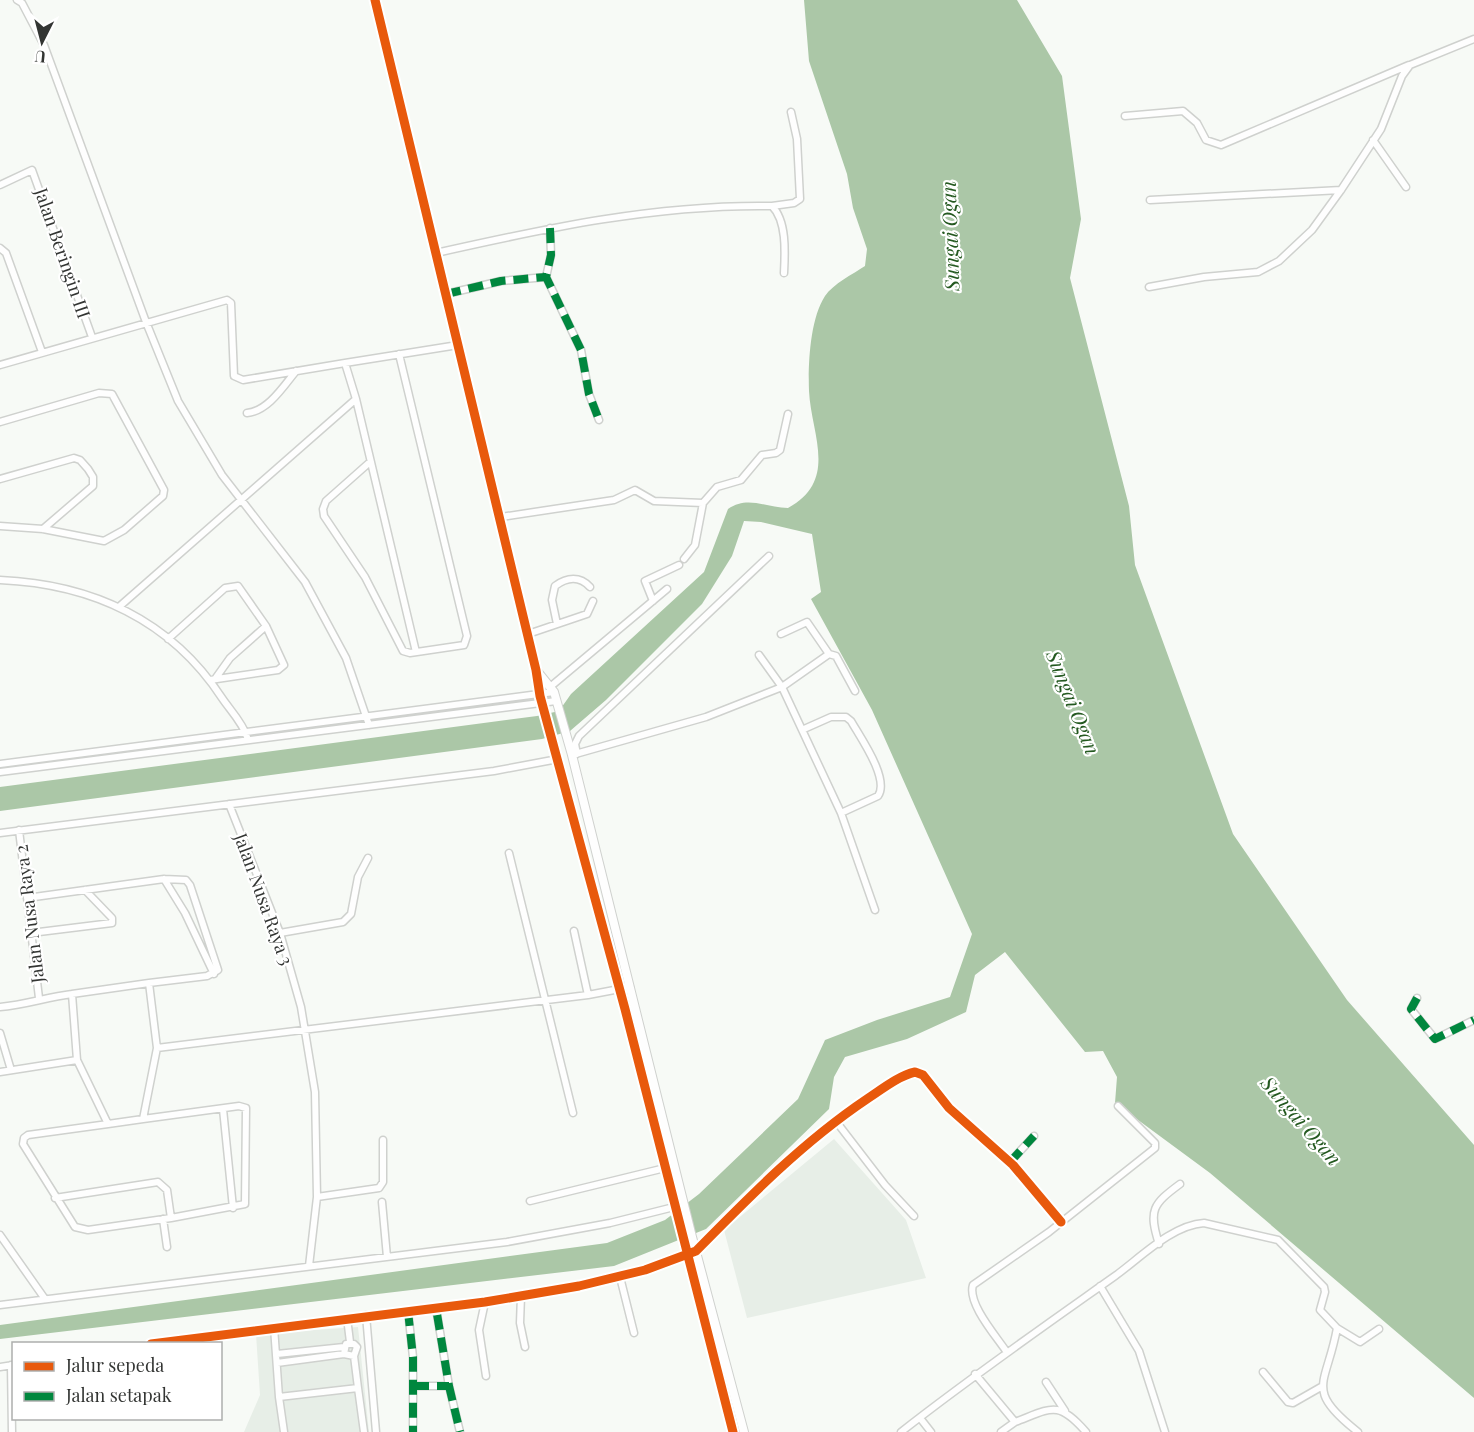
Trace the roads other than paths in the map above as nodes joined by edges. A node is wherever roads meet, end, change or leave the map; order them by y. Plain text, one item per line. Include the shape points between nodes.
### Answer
1 (17, 0) edge
2 (375, 0) edge
3 (1474, 39) edge
4 (1410, 65) junction
5 (791, 112) dead end
6 (1125, 116) dead end
7 (1373, 140) junction
8 (0, 185) edge
9 (1406, 188) dead end
10 (1341, 190) junction
11 (1150, 200) dead end
12 (772, 206) junction
13 (550, 228) junction
14 (0, 248) edge
15 (436, 253) junction
16 (784, 273) dead end
17 (546, 277) junction
18 (1149, 287) dead end
19 (446, 294) junction
20 (146, 322) junction
21 (92, 337) junction
22 (459, 345) junction
23 (42, 352) junction
24 (399, 354) junction
25 (345, 363) junction
26 (0, 364) edge
27 (296, 371) junction
28 (356, 399) junction
29 (247, 413) dead end
30 (788, 414) dead end
31 (599, 420) dead end
32 (0, 422) edge
33 (370, 462) junction
34 (0, 478) edge
35 (242, 500) junction
36 (703, 503) junction
37 (501, 517) junction
38 (0, 526) edge
39 (43, 529) junction
40 (769, 556) dead end
41 (684, 559) dead end
42 (679, 565) dead end
43 (0, 580) edge
44 (590, 587) dead end
45 (667, 589) dead end
46 (653, 601) junction
47 (593, 602) dead end
48 (120, 606) junction
49 (557, 624) junction
50 (266, 626) junction
51 (528, 634) junction
52 (781, 634) dead end
53 (168, 639) junction
54 (416, 652) junction
55 (829, 654) junction
56 (759, 655) dead end
57 (537, 670) junction
58 (213, 679) junction
59 (782, 687) junction
60 (552, 689) junction
61 (855, 691) dead end
62 (540, 696) junction
63 (557, 704) junction
64 (544, 708) junction
65 (367, 717) junction
66 (369, 725) junction
67 (804, 729) junction
68 (246, 734) junction
69 (247, 741) junction
70 (574, 755) junction
71 (558, 759) junction
72 (0, 764) edge
73 (0, 772) edge
74 (229, 804) junction
75 (841, 813) junction
76 (19, 830) junction
77 (0, 833) edge
78 (509, 853) dead end
79 (368, 858) dead end
80 (164, 879) junction
81 (85, 890) junction
82 (27, 898) junction
83 (875, 910) dead end
84 (574, 931) dead end
85 (31, 933) junction
86 (280, 933) junction
87 (214, 975) junction
88 (149, 983) junction
89 (630, 987) junction
90 (620, 990) junction
91 (72, 994) junction
92 (588, 995) junction
93 (39, 998) junction
94 (1417, 998) dead end
95 (547, 1000) junction
96 (0, 1007) edge
97 (1474, 1020) edge
98 (304, 1030) junction
99 (0, 1033) edge
100 (157, 1048) junction
101 (77, 1060) junction
102 (11, 1070) junction
103 (0, 1072) edge
104 (1118, 1106) dead end
105 (223, 1109) junction
106 (573, 1113) dead end
107 (143, 1119) junction
108 (835, 1120) junction
109 (108, 1124) junction
110 (1034, 1136) dead end
111 (383, 1140) dead end
112 (1010, 1162) junction
113 (665, 1168) junction
114 (1180, 1184) dead end
115 (317, 1197) junction
116 (55, 1198) junction
117 (530, 1201) dead end
118 (382, 1202) dead end
119 (233, 1208) junction
120 (675, 1209) junction
121 (914, 1216) dead end
122 (171, 1218) junction
123 (163, 1220) junction
124 (1061, 1222) junction
125 (1, 1238) edge
126 (1160, 1244) junction
127 (166, 1247) dead end
128 (696, 1251) junction
129 (688, 1256) junction
130 (387, 1257) junction
131 (309, 1266) junction
132 (620, 1276) junction
133 (1100, 1286) junction
134 (521, 1296) junction
135 (45, 1299) junction
136 (485, 1302) junction
137 (0, 1305) edge
138 (436, 1308) junction
139 (408, 1311) junction
140 (366, 1315) junction
141 (347, 1318) junction
142 (274, 1327) junction
143 (1337, 1328) junction
144 (1379, 1329) dead end
145 (634, 1333) dead end
146 (165, 1342) edge
147 (525, 1347) dead end
148 (346, 1348) junction
149 (1006, 1351) junction
150 (277, 1354) junction
151 (354, 1356) junction
152 (278, 1363) junction
153 (12, 1365) edge
154 (0, 1367) edge
155 (1263, 1372) dead end
156 (975, 1374) junction
157 (486, 1376) dead end
158 (1046, 1382) dead end
159 (414, 1386) junction
160 (449, 1386) junction
161 (1321, 1387) junction
162 (358, 1388) junction
163 (279, 1397) junction
164 (1065, 1411) junction
165 (920, 1418) junction
166 (1015, 1422) junction
167 (12, 1432) edge
168 (284, 1432) edge
169 (364, 1432) edge
170 (376, 1432) edge
171 (413, 1432) edge
172 (460, 1432) edge
173 (733, 1432) edge
174 (744, 1432) edge
175 (901, 1432) edge
176 (931, 1432) edge
177 (1001, 1432) edge
178 (1086, 1432) edge
179 (1165, 1432) edge
180 (1358, 1432) edge

1 - 20 street via 44,45
2 - 15 street
3 - 4 street
4 - 6 street via 1221,145 1206,140 1197,123 1183,111
4 - 7 street via 1401,76
5 - 12 street via 797,139 800,199
7 - 9 street
7 - 10 street
8 - 21 street, Jalan Beringin III via 32,170
10 - 11 street
10 - 18 street via 1312,230 1279,261 1258,272
12 - 13 street via 626,214
12 - 16 street via 780,221
13 - 15 street
13 - 17 street via 551,255
14 - 23 street via 6,254
15 - 19 street
17 - 19 street via 501,281
17 - 31 street via 581,350
19 - 22 street
20 - 21 street
20 - 27 street via 230,300 234,376 243,380
20 - 35 street via 189,423
21 - 23 street
22 - 24 street
22 - 37 street
23 - 26 street
24 - 25 street
24 - 54 street via 467,636 462,646
25 - 27 street
25 - 28 street
27 - 29 street via 267,404
28 - 33 street
28 - 35 street
30 - 36 street via 780,450 762,455 741,480 717,487
32 - 39 street via 107,392 112,394 163,485 163,496 110,539 96,541
33 - 54 street
33 - 54 street via 326,501 323,513 365,577 401,649
34 - 39 street via 64,459 77,458 83,462 93,477 92,488
35 - 48 street
35 - 65 street via 305,582 346,658
36 - 37 street via 654,501 635,490 614,500
36 - 41 street via 695,544
37 - 51 street
38 - 39 street
40 - 70 street via 579,736
42 - 46 street via 645,581
43 - 48 street via 72,590
44 - 49 street via 568,578 555,586 552,600
45 - 46 street
46 - 60 street
47 - 49 street via 587,614
48 - 53 street
49 - 51 street
50 - 53 street via 240,587 233,585
50 - 58 street
50 - 58 street via 284,662 282,669
51 - 57 street
52 - 55 street via 807,622
53 - 58 street
55 - 59 street
55 - 61 street via 836,656
56 - 59 street
57 - 60 street
57 - 62 street
58 - 68 street
59 - 67 street
59 - 70 street via 706,717
60 - 62 street
60 - 63 street
62 - 64 street
62 - 65 street
63 - 64 street
63 - 70 street
64 - 66 street
64 - 71 street
65 - 66 street
65 - 68 street
66 - 69 street
67 - 75 street
67 - 75 street via 831,717 846,717 880,776 882,788 878,795
68 - 69 street
68 - 72 street
69 - 73 street
70 - 89 street
71 - 74 street via 494,771
71 - 90 street
74 - 76 street
74 - 86 street, Jalan Nusa Raya 3
75 - 83 street
76 - 77 street
76 - 82 street, Jalan Nusa Raya 2
78 - 95 street
79 - 86 street via 358,877 351,914 344,922
80 - 81 street
80 - 87 street
80 - 87 street via 182,879 190,885 218,965
81 - 82 street
81 - 85 street via 112,918 112,923
82 - 85 street, Jalan Nusa Raya 2
84 - 92 street
85 - 93 street, Jalan Nusa Raya 2
86 - 98 street, Jalan Nusa Raya 3
87 - 88 street
88 - 91 street
88 - 100 street
89 - 90 street
89 - 128 street
90 - 92 street
90 - 113 street
91 - 93 street
91 - 101 street
92 - 95 street
93 - 96 street via 18,1006
94 - 97 street via 1411,1009 1435,1040
95 - 98 street
95 - 106 street
98 - 100 street
98 - 115 street, Jalan Nusa Raya 3 via 315,1092
99 - 102 street
100 - 107 street
101 - 102 street
101 - 109 street
102 - 103 street
104 - 124 street via 1146,1132 1155,1148
105 - 107 street
105 - 119 street
105 - 119 street via 239,1106 247,1110 246,1201
107 - 109 street
108 - 112 street via 905,1076 919,1072 965,1123
108 - 121 street
108 - 128 street via 764,1182
109 - 116 street via 24,1138 23,1144
110 - 112 street
111 - 115 street via 383,1182 379,1188
112 - 124 street
113 - 117 street
113 - 120 street
114 - 126 street via 1155,1206 1154,1228
115 - 131 street, Jalan Nusa Raya 3
116 - 122 street via 158,1182 167,1190
116 - 123 street via 78,1228
118 - 130 street
119 - 122 street
120 - 129 street
120 - 130 street via 507,1242
122 - 123 street
123 - 127 street
124 - 149 street via 973,1285 974,1303
125 - 135 street
126 - 133 street
126 - 143 street via 1192,1225 1204,1223 1278,1240 1324,1287 1320,1310
128 - 129 street
128 - 174 street
129 - 132 street
129 - 173 street
130 - 131 street
131 - 135 street
132 - 134 street
132 - 145 street
133 - 149 street
133 - 179 street via 1139,1351
134 - 136 street
134 - 147 street via 520,1323
135 - 137 street
136 - 138 street
136 - 157 street via 479,1330
138 - 139 street
138 - 160 street
139 - 140 street
139 - 159 street
140 - 141 street
140 - 170 street
141 - 142 street
141 - 148 street
142 - 146 street
142 - 150 street
143 - 144 street via 1360,1342
143 - 161 street
148 - 150 street
148 - 151 street
148 - 151 street via 357,1347
148 - 152 street
149 - 156 street
150 - 152 street
151 - 162 street
152 - 163 street
153 - 154 street
153 - 167 street
155 - 161 street via 1288,1402
156 - 165 street
156 - 166 street
158 - 164 street
159 - 160 street
159 - 171 street
160 - 172 street
161 - 180 street via 1323,1397 1334,1411
162 - 163 street
162 - 169 street
163 - 168 street
164 - 166 street via 1042,1412
164 - 178 street
165 - 175 street
165 - 176 street
166 - 177 street

